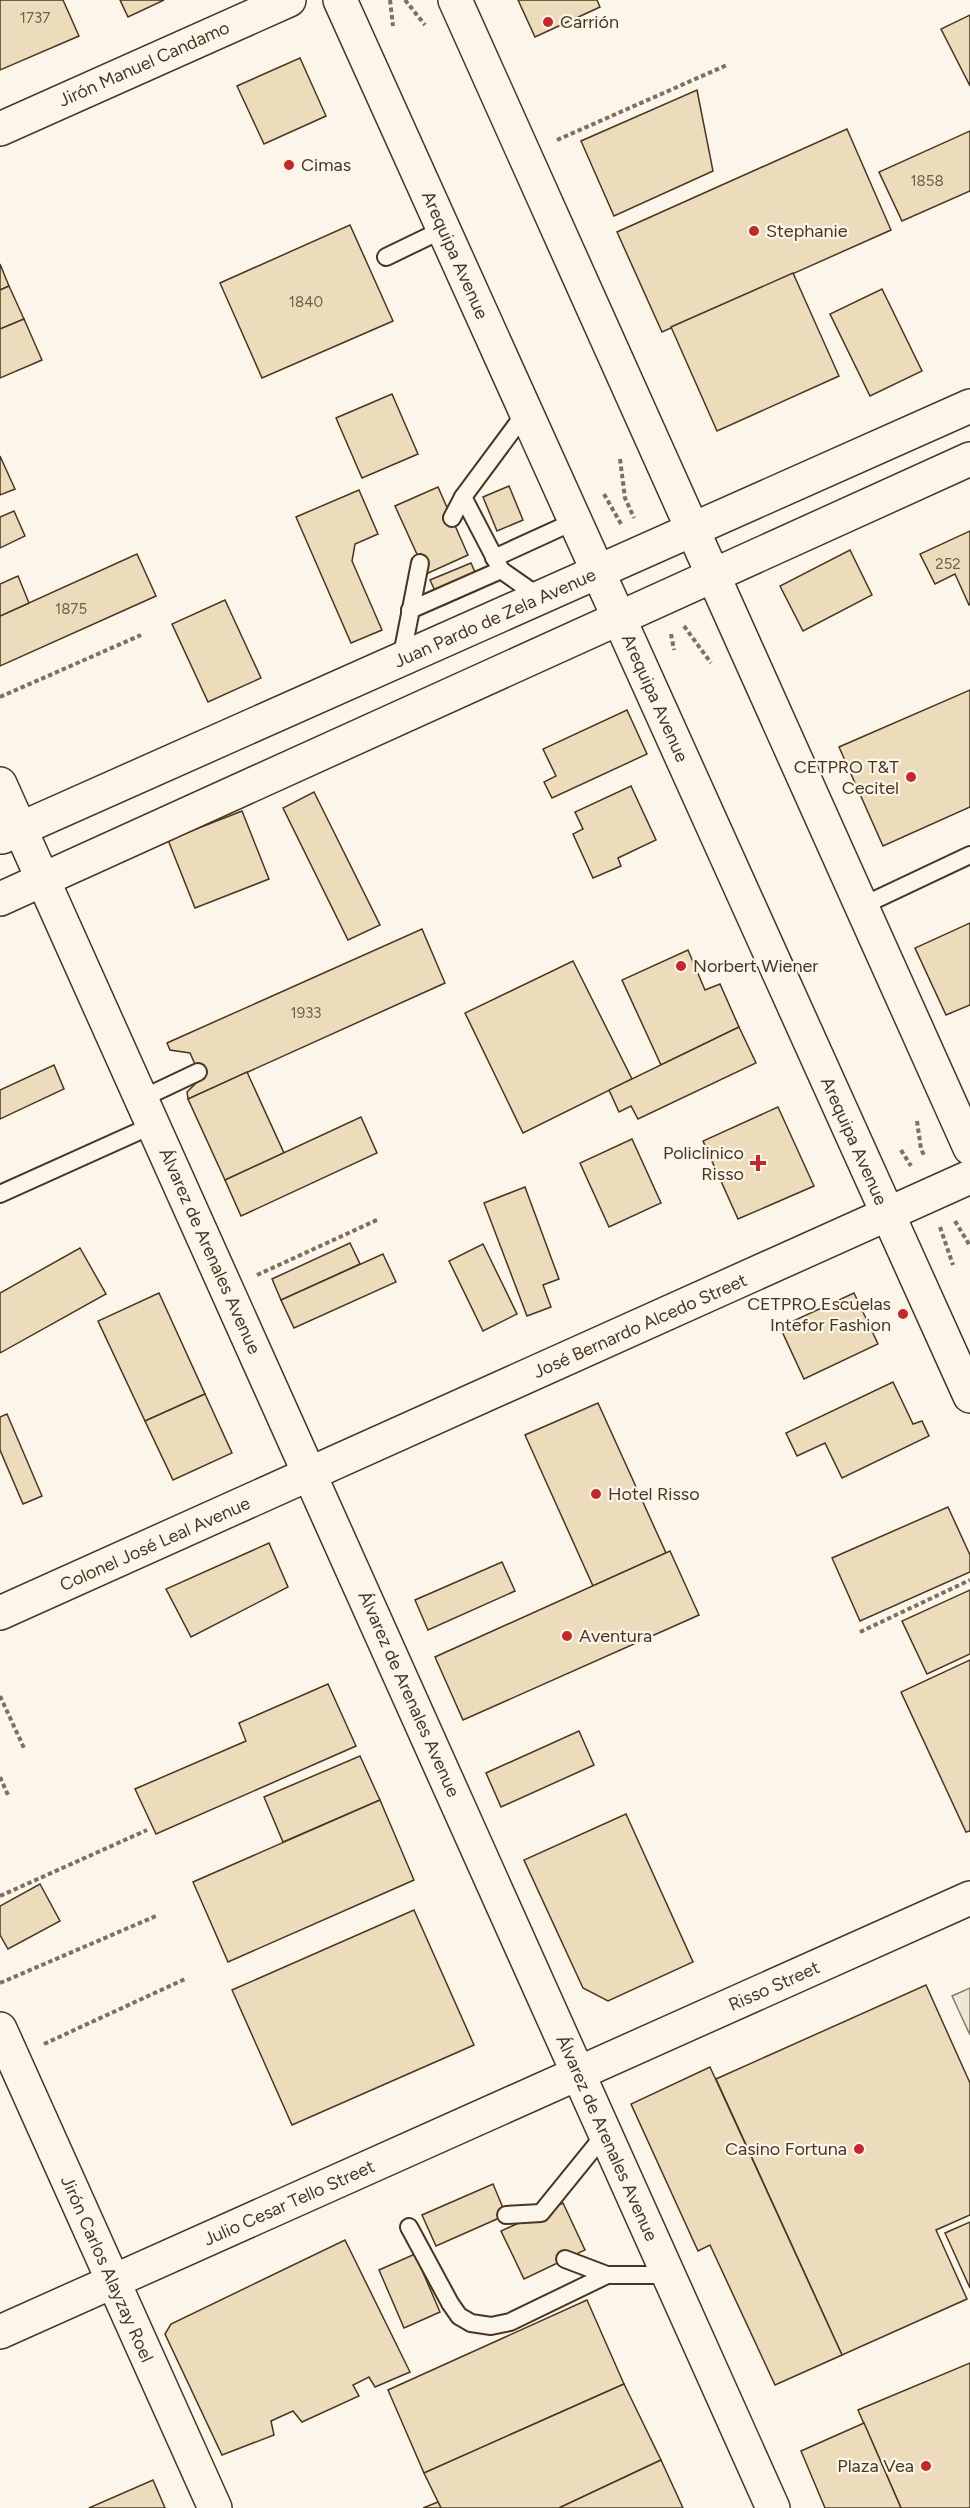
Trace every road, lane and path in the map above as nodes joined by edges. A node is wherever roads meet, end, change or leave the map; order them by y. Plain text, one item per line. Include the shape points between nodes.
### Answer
1 (289, 0) edge
2 (340, 0) edge
3 (456, 0) edge
4 (727, 65) dead end
5 (0, 129) edge
6 (525, 154) junction
7 (444, 230) junction
8 (386, 257) dead end
9 (970, 406) edge
10 (526, 412) junction
11 (970, 459) edge
12 (463, 497) junction
13 (452, 518) dead end
14 (575, 521) junction
15 (693, 530) junction
16 (420, 563) dead end
17 (497, 564) junction
18 (598, 572) junction
19 (713, 575) junction
20 (541, 598) junction
21 (410, 610) junction
22 (619, 618) junction
23 (141, 635) dead end
24 (401, 660) junction
25 (0, 697) edge
26 (0, 784) edge
27 (10, 834) edge
28 (970, 855) edge
29 (44, 880) junction
30 (0, 899) edge
31 (862, 906) junction
32 (198, 1072) dead end
33 (147, 1112) junction
34 (970, 1148) edge
35 (970, 1177) edge
36 (0, 1194) edge
37 (887, 1215) junction
38 (379, 1219) dead end
39 (227, 1289) junction
40 (970, 1396) edge
41 (310, 1475) junction
42 (970, 1580) edge
43 (0, 1613) edge
44 (860, 1632) dead end
45 (0, 1696) edge
46 (24, 1748) dead end
47 (0, 1777) edge
48 (8, 1795) dead end
49 (147, 1830) dead end
50 (0, 1896) edge
51 (968, 1905) edge
52 (156, 1916) dead end
53 (185, 1979) dead end
54 (0, 1983) edge
55 (6, 2044) edge
56 (579, 2074) junction
57 (605, 2134) junction
58 (506, 2215) dead end
59 (409, 2227) dead end
60 (565, 2259) dead end
61 (608, 2275) junction
62 (669, 2275) junction
63 (113, 2282) junction
64 (0, 2332) edge
65 (215, 2508) edge
66 (773, 2508) edge

1 - 5 main road, Jirón Manuel Candamo
2 - 7 main road, Arequipa Avenue
3 - 6 main road
4 - 6 path
6 - 15 main road
7 - 8 lane
7 - 10 main road, Arequipa Avenue
9 - 15 main road, Juan Pardo de Zela Avenue
10 - 12 lane
10 - 14 main road, Arequipa Avenue
11 - 19 main road
12 - 13 lane
12 - 17 lane
14 - 17 lane
14 - 18 main road, Arequipa Avenue
15 - 18 main road, Juan Pardo de Zela Avenue
15 - 19 main road
16 - 21 lane
17 - 20 lane
17 - 21 lane
18 - 20 main road, Juan Pardo de Zela Avenue
18 - 22 main road, Arequipa Avenue
19 - 22 main road
19 - 31 main road
20 - 24 main road, Juan Pardo de Zela Avenue
21 - 24 lane
22 - 29 main road
22 - 37 main road, Arequipa Avenue
23 - 25 path
24 - 27 main road, Juan Pardo de Zela Avenue
26 - 27 main road
27 - 29 main road, Álvarez de Arenales Avenue
28 - 31 lane
29 - 30 main road
29 - 33 main road, Álvarez de Arenales Avenue
31 - 34 main road
32 - 33 lane
33 - 36 lane
33 - 39 main road, Álvarez de Arenales Avenue
35 - 37 main road, José Bernardo Alcedo Street
37 - 40 main road, Arequipa Avenue
37 - 41 main road, José Bernardo Alcedo Street
38 - 39 path
39 - 41 main road, Álvarez de Arenales Avenue
41 - 43 main road, Colonel José Leal Avenue
41 - 56 main road, Álvarez de Arenales Avenue
42 - 44 path
45 - 46 path
47 - 48 path
49 - 50 path
51 - 56 main road, Risso Street
52 - 54 path
53 - 55 path
55 - 63 main road, Jirón Carlos Alayzay Roel
56 - 57 main road, Álvarez de Arenales Avenue
56 - 63 main road, Julio Cesar Tello Street
57 - 58 lane via 541,2213
57 - 62 main road, Álvarez de Arenales Avenue
59 - 61 lane via 450,2303 459,2316 471,2323 491,2326 510,2322
60 - 61 lane
61 - 62 lane
62 - 66 main road, Álvarez de Arenales Avenue
63 - 64 main road, Julio Cesar Tello Street
63 - 65 main road, Jirón Carlos Alayzay Roel

